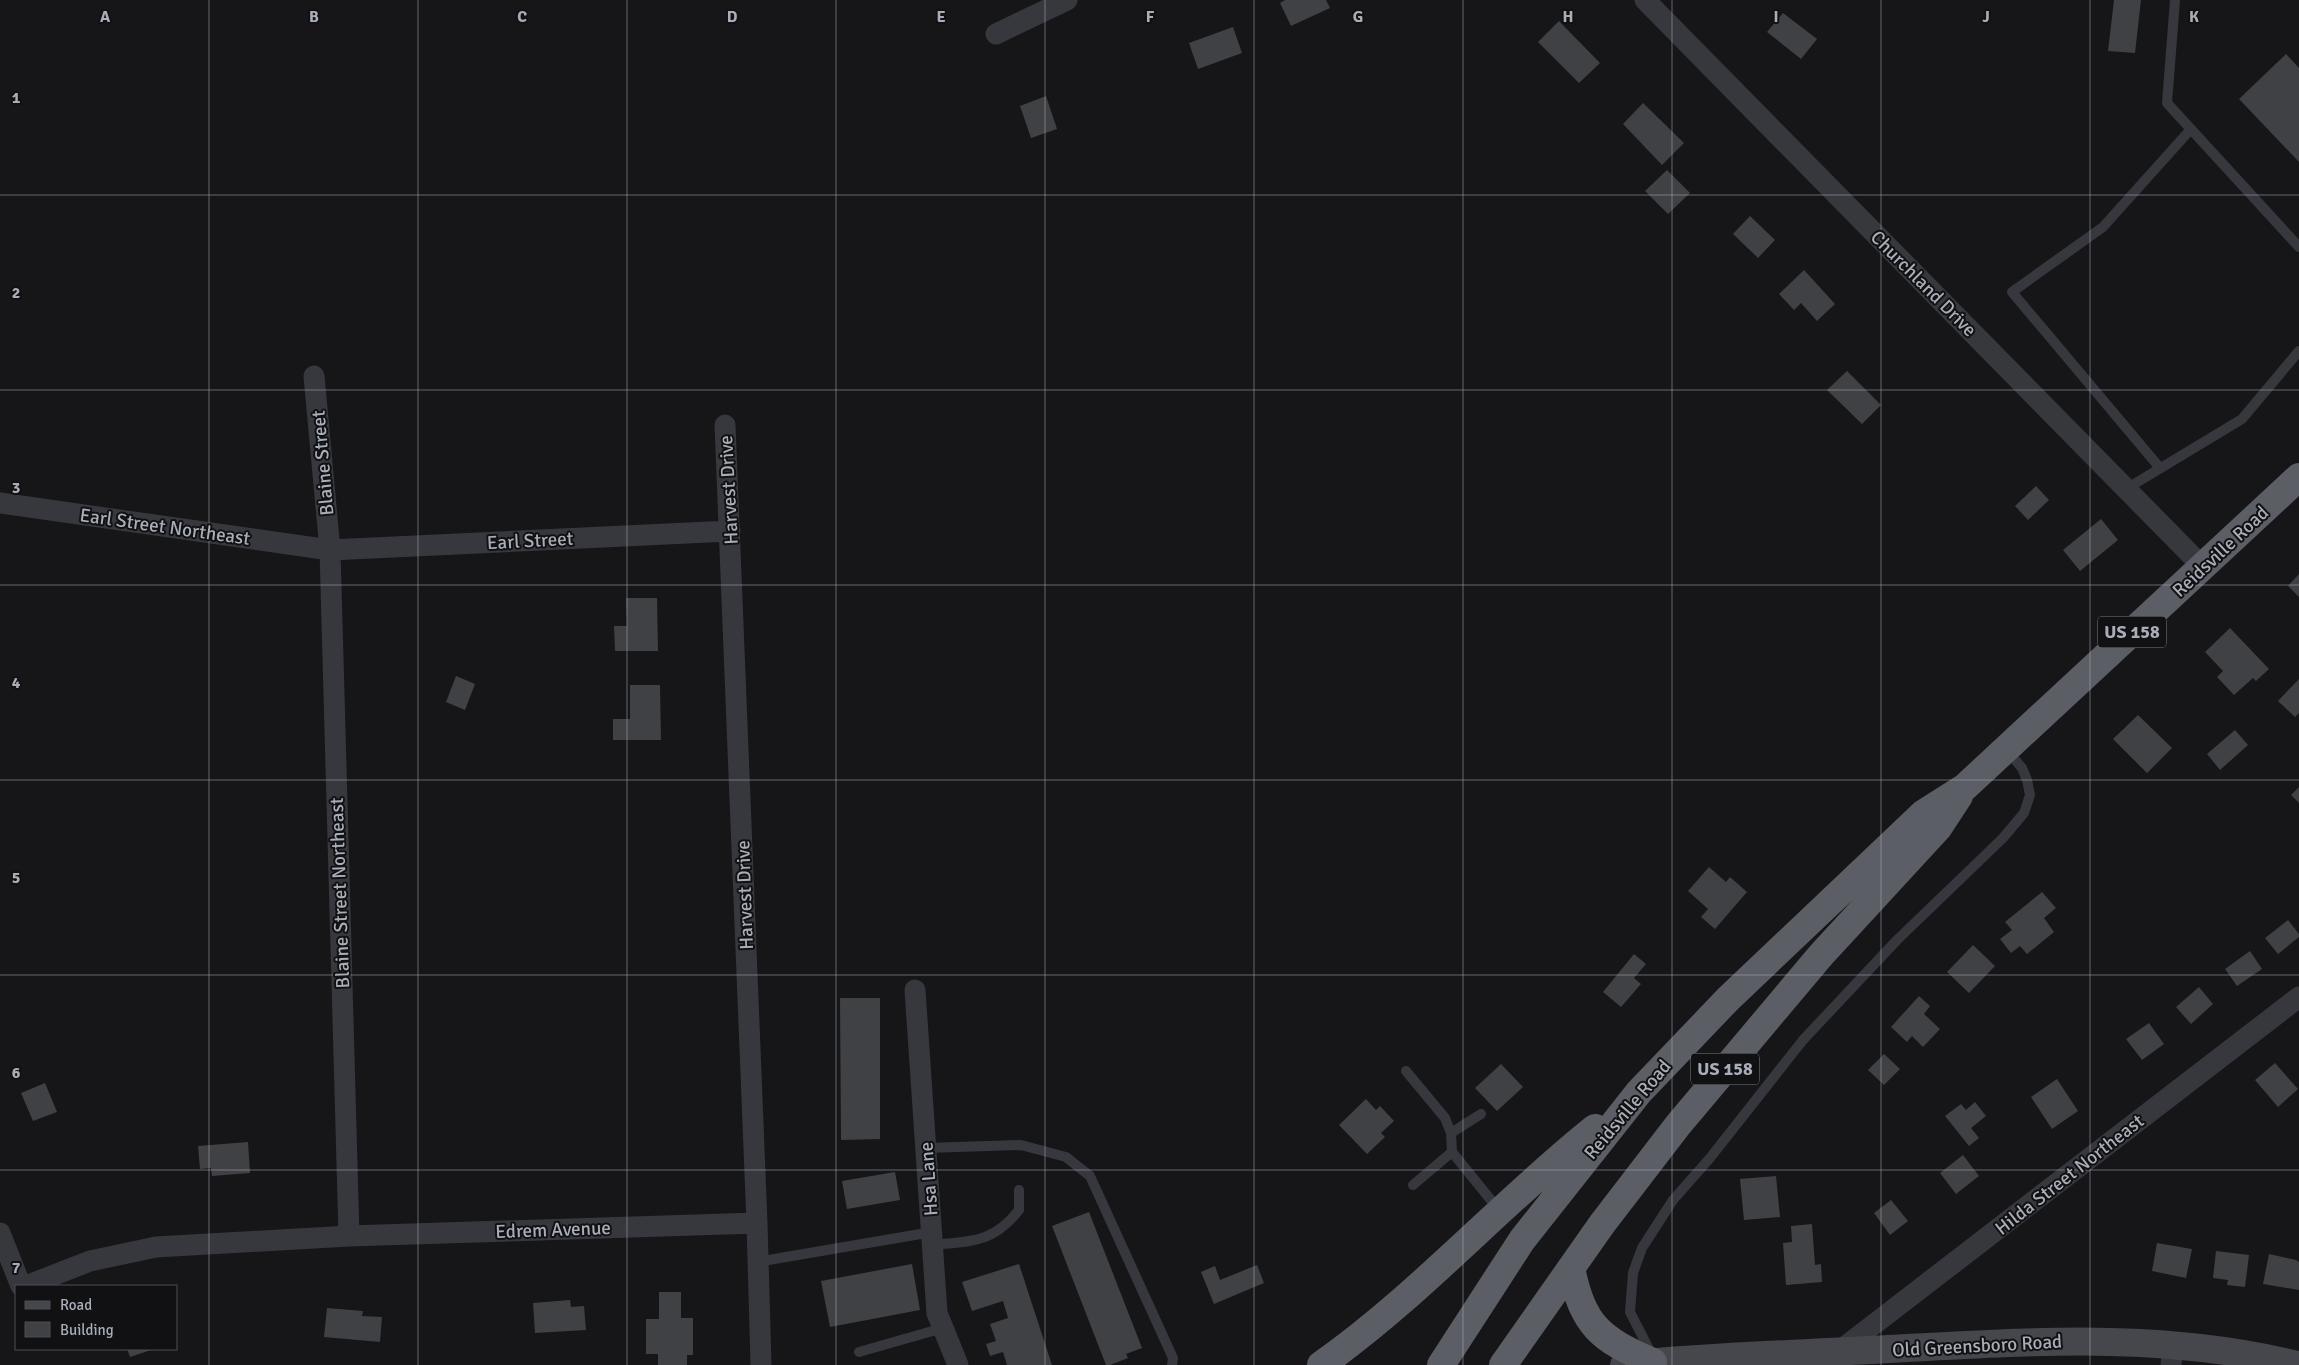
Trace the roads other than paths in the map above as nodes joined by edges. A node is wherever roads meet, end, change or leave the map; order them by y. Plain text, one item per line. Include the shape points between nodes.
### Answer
1 (1067, 0) edge
2 (1645, 0) edge
3 (2175, 0) edge
4 (996, 34) dead end
5 (2191, 129) junction
6 (2299, 247) edge
7 (2299, 351) edge
8 (314, 376) dead end
9 (725, 425) dead end
10 (2160, 468) junction
11 (2299, 477) edge
12 (2126, 489) junction
13 (0, 503) edge
14 (730, 531) junction
15 (330, 550) junction
16 (2202, 567) junction
17 (2006, 749) junction
18 (1965, 788) junction
19 (914, 990) dead end
20 (2299, 997) edge
21 (1406, 1071) dead end
22 (1639, 1092) junction
23 (1481, 1114) dead end
24 (1451, 1134) junction
25 (926, 1148) junction
26 (1452, 1152) junction
27 (1413, 1185) dead end
28 (1019, 1190) dead end
29 (1500, 1211) junction
30 (757, 1223) junction
31 (0, 1233) edge
32 (349, 1236) junction
33 (932, 1239) junction
34 (757, 1262) junction
35 (1571, 1268) junction
36 (21, 1285) edge
37 (29, 1285) edge
38 (943, 1328) junction
39 (859, 1352) dead end
40 (1838, 1352) junction
41 (2172, 1354) edge
42 (1655, 1362) junction
43 (1328, 1363) edge
44 (761, 1365) edge
45 (958, 1365) edge
46 (1172, 1365) edge
47 (1441, 1365) edge
48 (1503, 1365) edge
49 (1624, 1365) edge
50 (2297, 1365) edge

1 - 4 street
2 - 12 street, Churchland Drive
3 - 5 lane via 2167,103
5 - 6 lane
5 - 10 lane via 2103,227 2012,292
7 - 10 lane via 2242,419
8 - 15 street, Blaine Street
9 - 14 street, Harvest Drive
10 - 12 lane
11 - 16 highway, Reidsville Road / US 158
12 - 16 street, Churchland Drive
13 - 15 street, Earl Street Northeast
14 - 15 street, Earl Street
14 - 30 street, Harvest Drive
15 - 32 street, Blaine Street Northeast
16 - 17 highway, Reidsville Road / US 158
17 - 18 highway, Reidsville Road / US 158
17 - 42 lane via 2022,768 2027,780 2030,795 2024,813 1803,1040 1674,1200 1642,1248 1632,1273 1630,1312
18 - 22 highway, Reidsville Road / US 158 via 1924,813 1728,999
18 - 35 highway, Reidsville Road / US 158 via 1938,828 1822,955 1709,1087 1639,1174
19 - 25 street, Hsa Lane
20 - 40 street, Hilda Street Northeast
21 - 24 lane via 1445,1118
22 - 29 highway via 1558,1158
22 - 47 highway, Reidsville Road / US 158 via 1522,1240
23 - 24 lane
24 - 26 lane
25 - 33 street, Hsa Lane
25 - 46 lane via 1020,1144 1066,1157 1090,1176 1173,1358
26 - 27 lane
26 - 29 lane
28 - 33 lane via 1020,1210 1009,1223 985,1239
29 - 43 highway via 1399,1304
30 - 32 street, Edrem Avenue
30 - 34 street, Harvest Drive
31 - 36 street
32 - 37 street, Edrem Avenue via 156,1246 90,1261
33 - 34 lane
33 - 38 street, Hsa Lane via 937,1313
34 - 44 street, Harvest Drive
35 - 42 highway via 1579,1299 1597,1330 1620,1348
35 - 48 highway, Reidsville Road / US 158
38 - 39 lane
38 - 45 street, Hsa Lane
40 - 41 main road, Old Greensboro Road via 2078,1340
40 - 42 main road, Old Greensboro Road
41 - 50 main road, Old Greensboro Road via 2224,1350
42 - 49 main road, Old Greensboro Road

